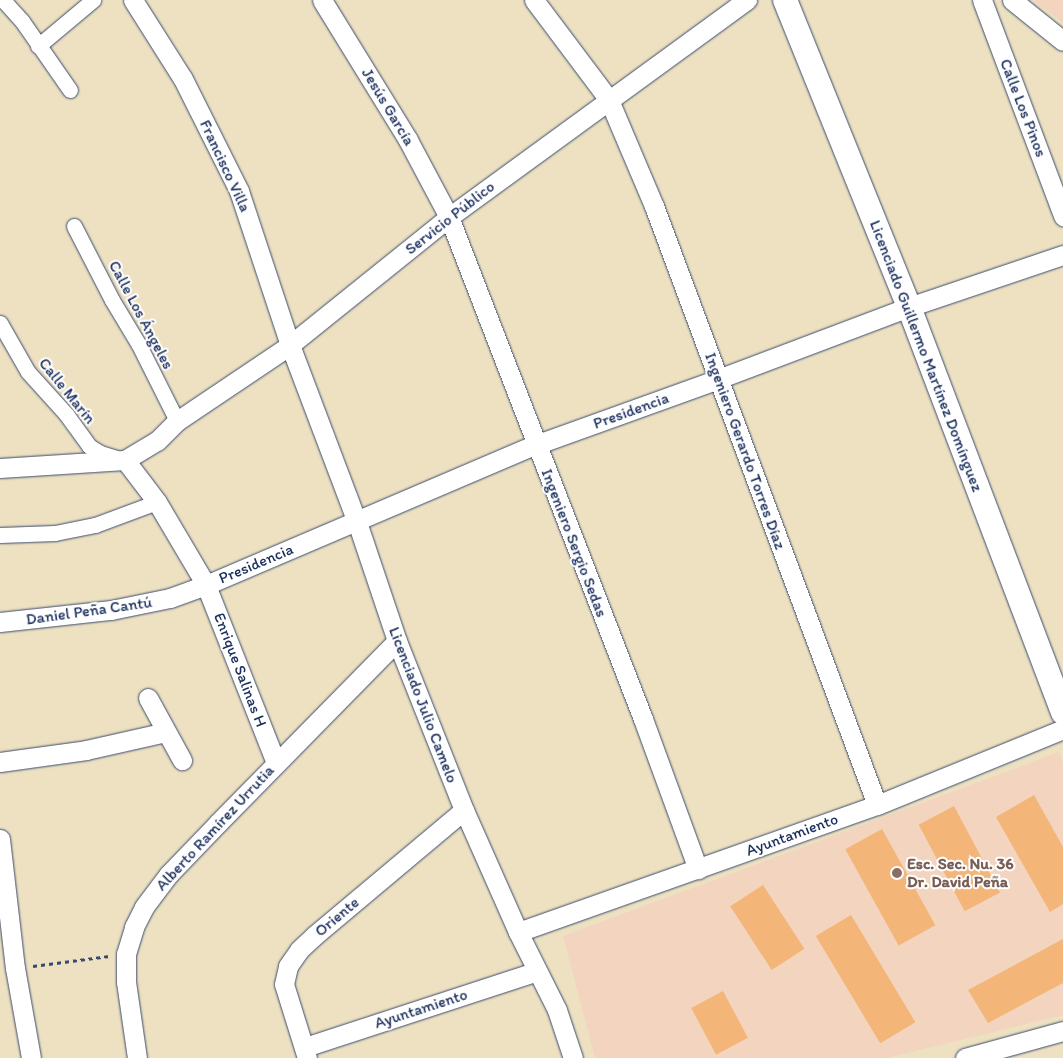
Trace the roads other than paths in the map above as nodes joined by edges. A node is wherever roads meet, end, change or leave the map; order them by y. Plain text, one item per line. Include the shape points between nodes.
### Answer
1 (3, 0) edge
2 (93, 0) edge
3 (133, 0) edge
4 (322, 0) edge
5 (534, 0) edge
6 (785, 0) edge
7 (982, 0) edge
8 (1012, 0) edge
9 (740, 2) edge
10 (1063, 41) edge
11 (38, 46) junction
12 (70, 90) dead end
13 (609, 100) junction
14 (1063, 216) edge
15 (449, 217) junction
16 (74, 226) dead end
17 (1063, 255) edge
18 (909, 307) junction
19 (0, 323) edge
20 (290, 345) junction
21 (718, 379) junction
22 (177, 421) junction
23 (535, 445) junction
24 (125, 460) junction
25 (0, 468) edge
26 (157, 502) junction
27 (357, 522) junction
28 (0, 535) edge
29 (206, 585) junction
30 (0, 622) edge
31 (397, 641) junction
32 (148, 698) dead end
33 (1063, 712) edge
34 (1063, 729) edge
35 (166, 732) junction
36 (182, 760) dead end
37 (0, 762) edge
38 (276, 763) junction
39 (877, 804) junction
40 (464, 810) junction
41 (0, 839) edge
42 (698, 869) junction
43 (518, 932) junction
44 (537, 971) junction
45 (1063, 1031) edge
46 (306, 1053) edge
47 (32, 1058) edge
48 (137, 1058) edge
49 (573, 1058) edge
50 (965, 1058) edge

1 - 11 street
2 - 11 street
3 - 20 street, Francisco Villa via 183,79 239,191
4 - 15 street, Jesús García via 408,140
5 - 13 street, Ingeniero Gerardo Torres Díaz
6 - 18 street, Licenciado Guillermo Martínez Domínguez
7 - 14 street, Calle Los Pinos
8 - 10 street
9 - 13 street, Servicio Público
11 - 12 street
13 - 15 street, Servicio Público
13 - 21 street, Ingeniero Gerardo Torres Díaz via 654,206
15 - 20 street, Servicio Público
15 - 23 street, Ingeniero Sergio Sedas
16 - 22 street, Calle Los Ángeles via 112,300 140,345
17 - 18 street, Presidencia
18 - 21 street, Presidencia
18 - 33 street, Licenciado Guillermo Martínez Domínguez
19 - 24 street, Calle Marín via 28,372 66,414 89,446 100,453
20 - 22 street, Servicio Público
20 - 27 street, Licenciado Julio Camelo
21 - 23 street, Presidencia
21 - 39 street, Ingeniero Gerardo Torres Díaz
22 - 24 street, Servicio Público via 157,440
23 - 27 street, Presidencia
23 - 42 street, Ingeniero Sergio Sedas
24 - 25 street
24 - 26 street, Enrique Salinas H
26 - 28 street via 95,525 56,533
26 - 29 street, Enrique Salinas H
27 - 29 street, Presidencia
27 - 31 street, Licenciado Julio Camelo
29 - 30 street, Daniel Peña Cantú via 134,607
29 - 38 street, Enrique Salinas H
31 - 38 street, Alberto Ramírez Urrutia
31 - 40 street, Licenciado Julio Camelo
32 - 35 street
34 - 39 street, Ayuntamiento
35 - 36 street
35 - 37 street via 86,750
38 - 48 street, Alberto Ramírez Urrutia via 158,889 134,927 126,954 126,982
39 - 42 street, Ayuntamiento
40 - 43 street, Licenciado Julio Camelo
40 - 46 street, Oriente via 315,935 288,966 284,984
41 - 47 street via 15,968
42 - 43 street, Ayuntamiento
43 - 44 street, Licenciado Julio Camelo
44 - 46 street, Ayuntamiento
44 - 49 street, Licenciado Julio Camelo via 557,1010
45 - 50 street

